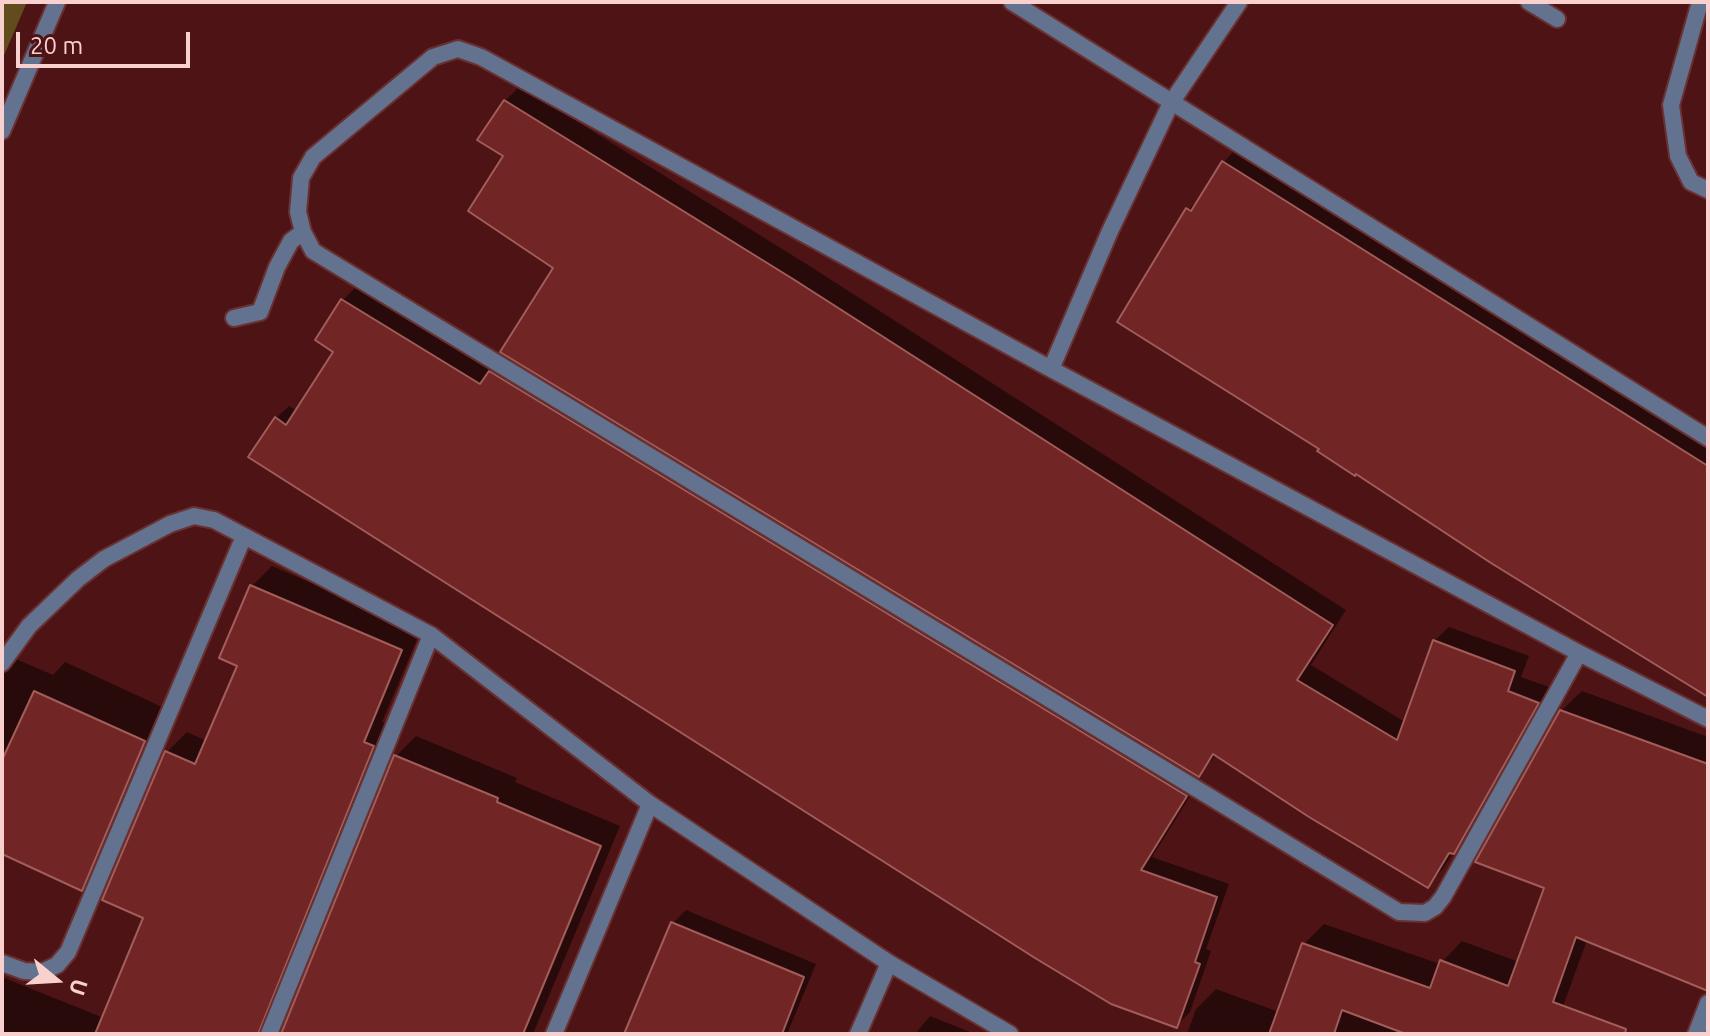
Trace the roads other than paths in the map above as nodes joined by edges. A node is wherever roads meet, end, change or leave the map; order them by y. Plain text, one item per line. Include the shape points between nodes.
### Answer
1 (57, 2) edge
2 (1012, 2) edge
3 (1239, 2) edge
4 (1529, 2) edge
5 (1700, 2) edge
6 (1557, 19) dead end
7 (1171, 103) junction
8 (2, 131) edge
9 (1708, 190) edge
10 (303, 232) junction
11 (234, 318) dead end
12 (1051, 369) junction
13 (1708, 438) edge
14 (244, 536) junction
15 (431, 635) junction
16 (1579, 653) junction
17 (2, 663) edge
18 (1708, 719) edge
19 (650, 804) junction
20 (2, 963) edge
21 (889, 963) junction
22 (1708, 1003) edge
23 (269, 1034) edge
24 (554, 1034) edge
25 (858, 1034) edge
26 (1010, 1034) edge
27 (1696, 1034) edge

1 - 8 street
2 - 7 street
3 - 7 street
4 - 6 street
5 - 9 street via 1671,105 1678,156 1691,182
7 - 12 street
7 - 13 street
10 - 11 street via 291,241 277,267 260,312
10 - 12 street via 298,195 313,157 433,57 458,49
10 - 16 street via 313,251 1399,912 1425,913 1443,897
12 - 16 street
14 - 15 street
14 - 17 street via 194,516 170,524 78,579 29,626
14 - 20 street via 68,952 42,972
15 - 19 street
15 - 23 street
16 - 18 street
19 - 21 street
19 - 24 street
21 - 25 street
21 - 26 street
22 - 27 street

